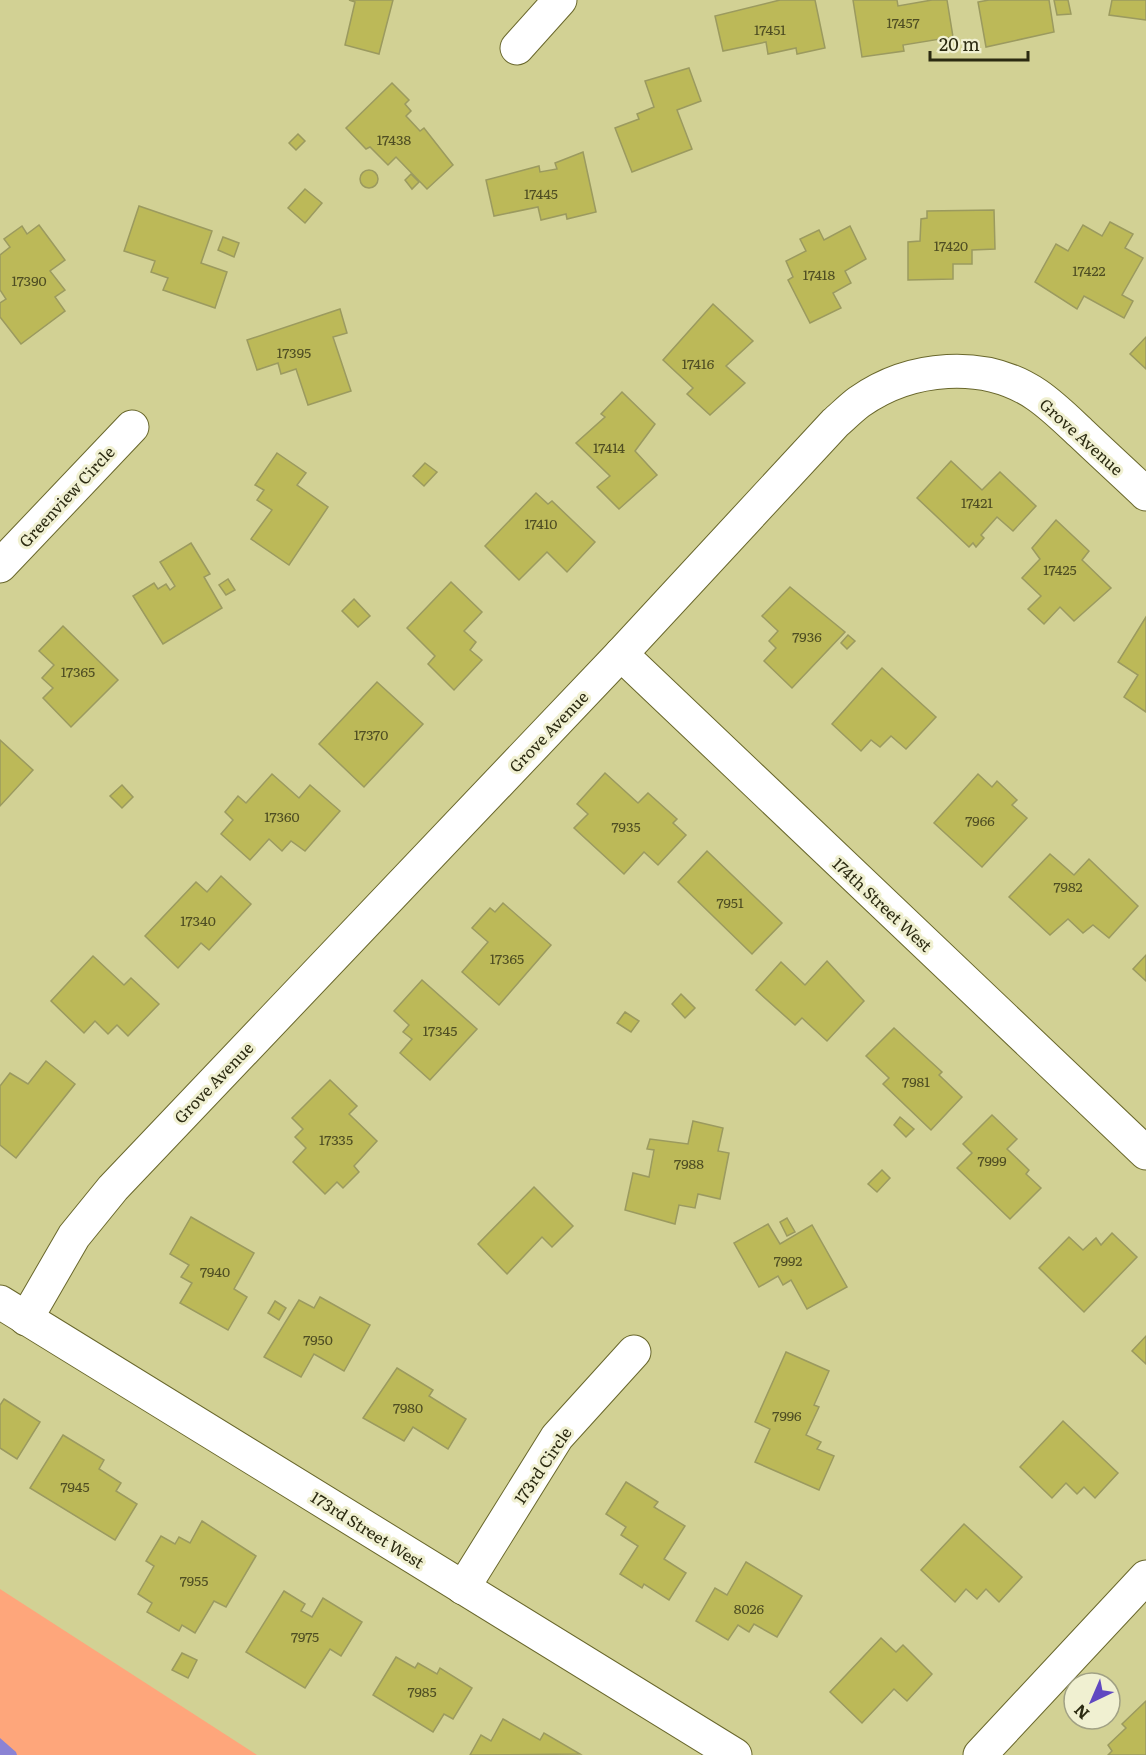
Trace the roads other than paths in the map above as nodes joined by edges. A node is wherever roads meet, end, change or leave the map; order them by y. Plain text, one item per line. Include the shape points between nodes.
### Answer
1 (560, 0) edge
2 (517, 48) dead end
3 (132, 427) dead end
4 (1146, 494) edge
5 (0, 566) edge
6 (621, 654) junction
7 (1146, 1153) edge
8 (13, 1310) edge
9 (634, 1352) dead end
10 (1146, 1577) edge
11 (463, 1588) junction
12 (735, 1755) edge
13 (980, 1755) edge

1 - 2 street
3 - 5 street, Greenview Circle
4 - 6 street, Grove Avenue via 1036,394 978,373 945,371 917,376 860,402 835,423
6 - 7 street, 174th Street West
6 - 8 street, Grove Avenue via 113,1188
8 - 11 street, 173rd Street West
9 - 11 street, 173rd Circle via 557,1437
10 - 13 street
11 - 12 street, 173rd Street West

